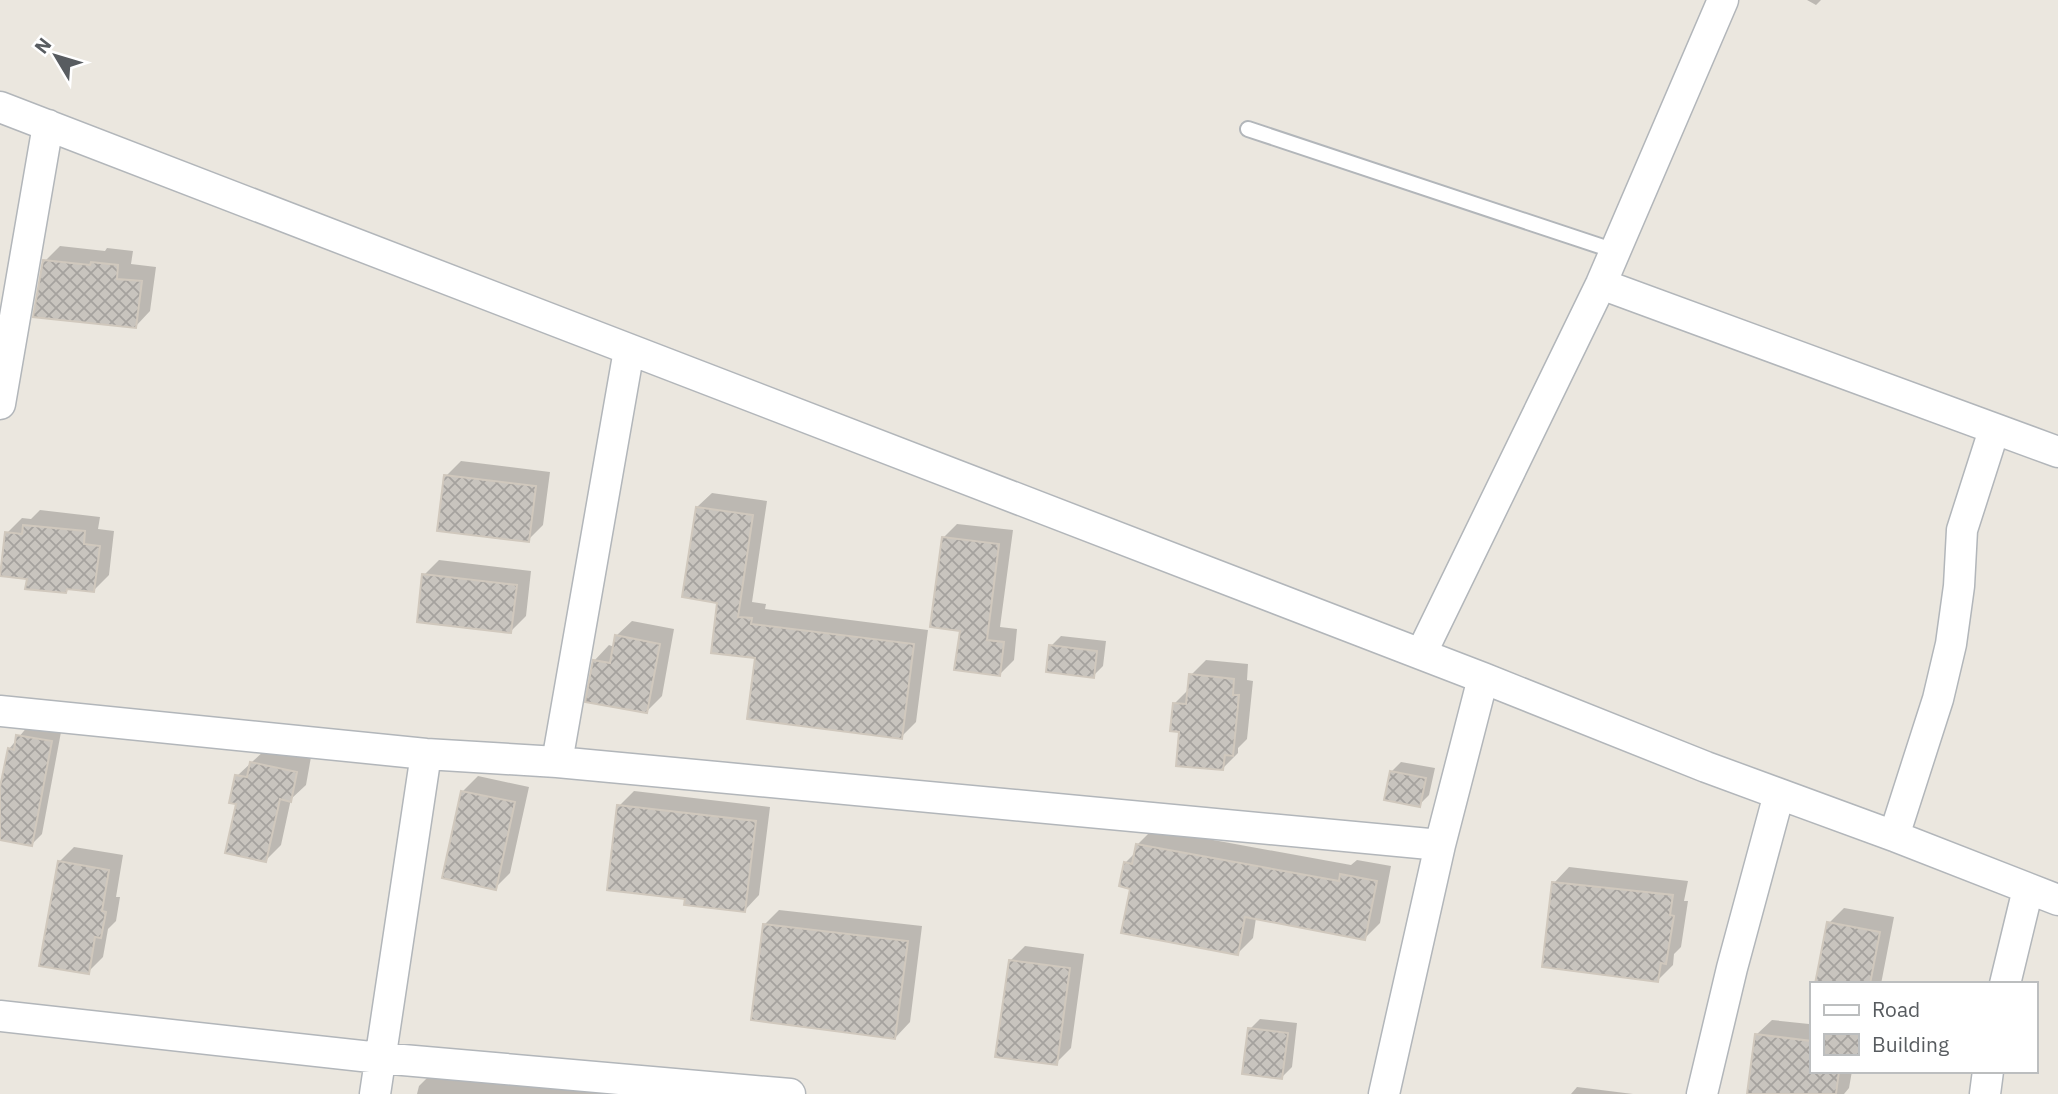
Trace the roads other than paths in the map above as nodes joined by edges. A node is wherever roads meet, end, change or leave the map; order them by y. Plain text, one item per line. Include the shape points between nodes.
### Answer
1 (1723, 0) edge
2 (0, 107) edge
3 (48, 125) junction
4 (1248, 130) dead end
5 (1615, 251) junction
6 (1601, 284) junction
7 (629, 350) junction
8 (0, 404) edge
9 (1994, 430) junction
10 (2058, 452) edge
11 (1421, 654) junction
12 (1483, 678) junction
13 (0, 711) edge
14 (426, 754) junction
15 (557, 762) junction
16 (1779, 794) junction
17 (1894, 836) junction
18 (1440, 845) junction
19 (2028, 889) junction
20 (2058, 900) edge
21 (2005, 982) edge
22 (0, 1016) edge
23 (380, 1058) junction
24 (1988, 1073) edge
25 (374, 1094) edge
26 (790, 1094) edge
27 (1384, 1094) edge
28 (1702, 1094) edge
29 (1985, 1094) edge

1 - 5 street
2 - 3 street
3 - 7 street
3 - 8 street
4 - 5 lane
5 - 6 street
6 - 9 street
6 - 11 street
7 - 11 street
7 - 15 street
9 - 10 street
9 - 17 street via 1962,530 1959,586 1938,699
11 - 12 street
12 - 16 street
12 - 18 street
13 - 14 street
14 - 15 street
14 - 23 street
15 - 18 street
16 - 17 street
16 - 28 street
17 - 19 street
18 - 27 street
19 - 20 street
19 - 21 street
22 - 23 street
23 - 25 street
23 - 26 street
24 - 29 street

